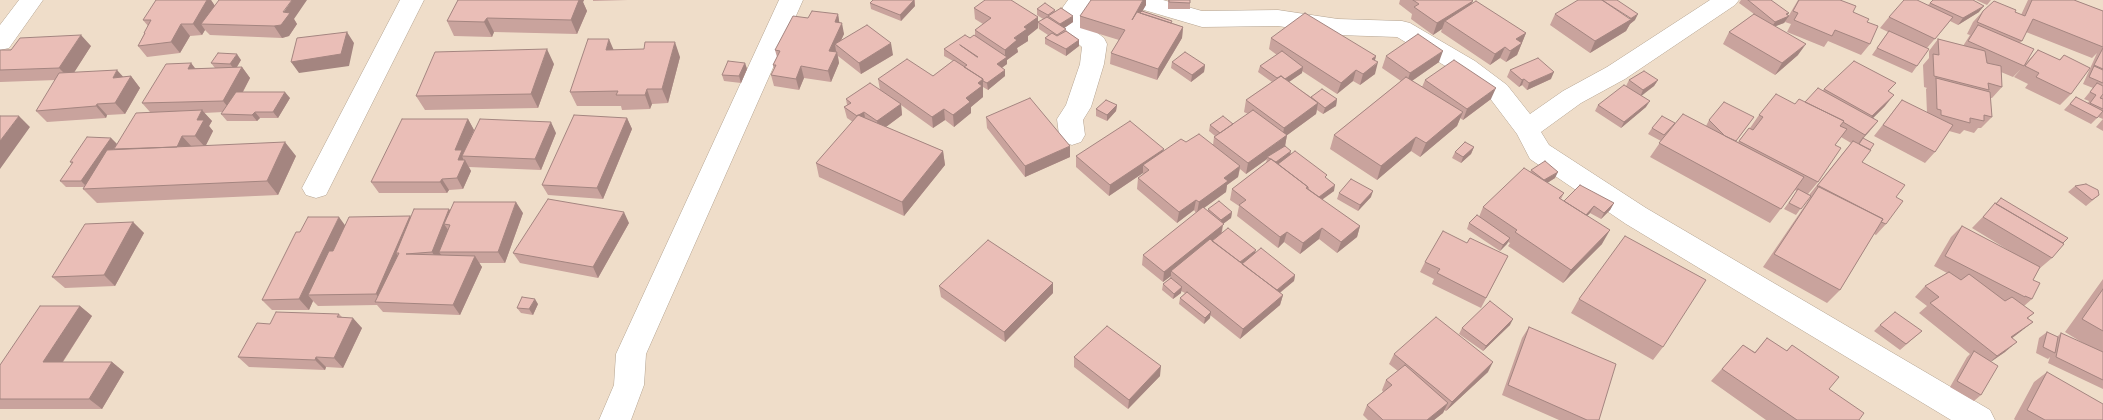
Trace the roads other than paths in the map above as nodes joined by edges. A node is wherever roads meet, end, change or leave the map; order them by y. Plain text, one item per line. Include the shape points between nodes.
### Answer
1 (31, 0) edge
2 (412, 0) edge
3 (791, 0) edge
4 (1080, 0) edge
5 (1135, 0) edge
6 (1727, 0) edge
7 (1200, 9) edge
8 (0, 42) edge
9 (1527, 129) junction
10 (1072, 136) dead end
11 (316, 188) dead end
12 (615, 420) edge
13 (1980, 420) edge

1 - 8 street
2 - 11 street
3 - 12 street via 631,354 629,385
4 - 10 street via 1075,7 1076,28 1095,44 1078,107 1070,118
5 - 7 street
6 - 9 street via 1616,73 1572,97
7 - 9 street via 1338,27 1402,29 1466,67 1498,91
9 - 13 street via 1539,152 1614,202

